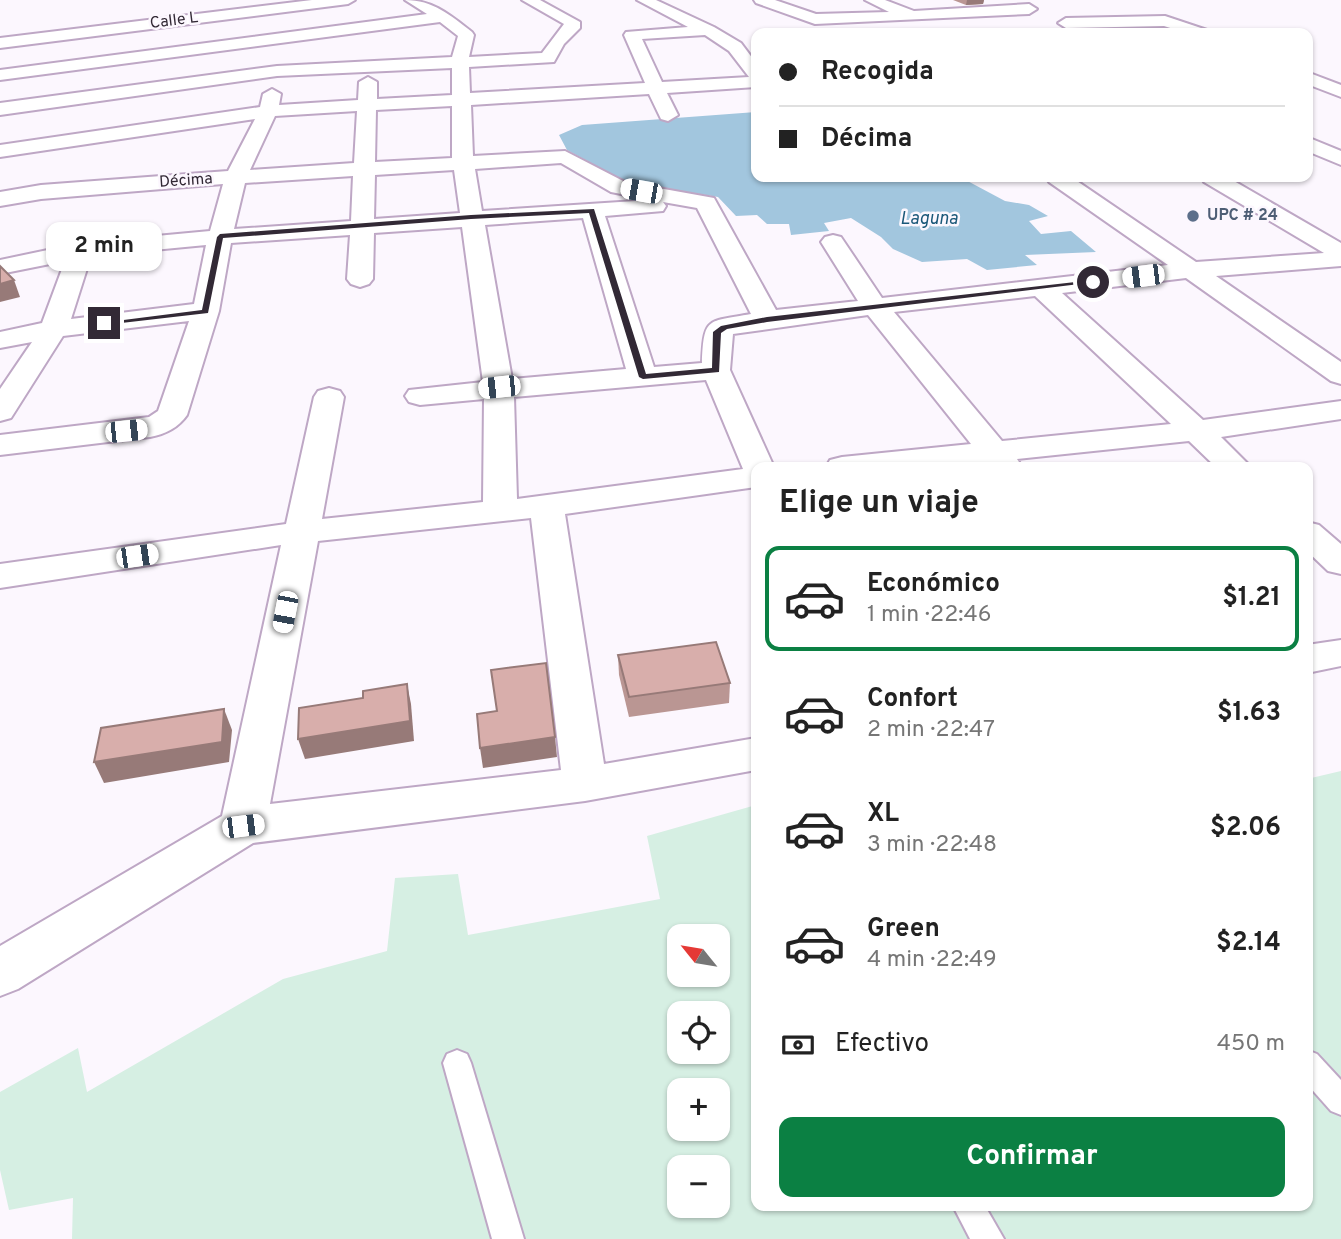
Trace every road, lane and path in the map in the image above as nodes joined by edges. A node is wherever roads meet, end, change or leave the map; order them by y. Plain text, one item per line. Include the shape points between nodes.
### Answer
1 (348, 0) edge
2 (412, 0) edge
3 (529, 0) edge
4 (644, 0) edge
5 (761, 0) edge
6 (872, 0) edge
7 (1000, 0) edge
8 (1122, 6) dead end
9 (1029, 9) junction
10 (107, 13) dead end
11 (937, 15) junction
12 (912, 16) junction
13 (443, 17) junction
14 (1149, 20) junction
15 (832, 21) junction
16 (1066, 23) junction
17 (958, 27) dead end
18 (118, 28) junction
19 (841, 28) edge
20 (1076, 28) edge
21 (1188, 28) edge
22 (708, 30) junction
23 (0, 43) edge
24 (379, 44) dead end
25 (142, 57) junction
26 (548, 58) junction
27 (460, 61) junction
28 (369, 66) junction
29 (751, 66) edge
30 (1330, 69) dead end
31 (1313, 70) edge
32 (277, 71) junction
33 (0, 77) edge
34 (1313, 80) edge
35 (751, 82) edge
36 (161, 86) junction
37 (655, 88) junction
38 (1341, 92) edge
39 (564, 94) junction
40 (461, 99) junction
41 (367, 105) junction
42 (6, 108) edge
43 (268, 111) junction
44 (570, 114) dead end
45 (668, 115) dead end
46 (1313, 145) edge
47 (31, 146) junction
48 (0, 151) edge
49 (1337, 155) edge
50 (1313, 156) edge
51 (463, 163) junction
52 (365, 169) junction
53 (236, 177) junction
54 (1072, 182) edge
55 (1220, 182) edge
56 (41, 192) junction
57 (0, 199) edge
58 (706, 202) junction
59 (592, 211) junction
60 (471, 217) junction
61 (362, 226) junction
62 (220, 237) junction
63 (833, 242) dead end
64 (81, 250) junction
65 (1341, 256) edge
66 (0, 267) edge
67 (1193, 270) junction
68 (360, 279) dead end
69 (1042, 288) junction
70 (875, 307) junction
71 (205, 312) junction
72 (767, 319) junction
73 (54, 329) junction
74 (0, 340) edge
75 (716, 370) junction
76 (1341, 375) edge
77 (643, 377) junction
78 (499, 387) junction
79 (420, 396) dead end
80 (329, 397) dead end
81 (1341, 410) edge
82 (0, 412) edge
83 (1195, 431) junction
84 (0, 445) edge
85 (1000, 459) edge
86 (756, 462) edge
87 (941, 462) edge
88 (1229, 462) edge
89 (751, 478) edge
90 (547, 506) junction
91 (500, 511) junction
92 (301, 531) junction
93 (1313, 537) edge
94 (1341, 563) edge
95 (0, 576) edge
96 (1341, 653) edge
97 (1313, 658) edge
98 (751, 755) edge
99 (584, 784) junction
100 (243, 826) junction
101 (0, 973) edge
102 (457, 1063) dead end
103 (1313, 1070) edge
104 (1341, 1101) edge
105 (971, 1211) edge
106 (508, 1239) edge
107 (988, 1239) edge

1 - 18 street, Calle L
2 - 13 street
3 - 26 street via 572,22
4 - 22 street
5 - 15 street via 804,17
6 - 12 street
7 - 9 street
8 - 14 street
9 - 11 street
9 - 16 street
10 - 18 street
11 - 12 street
11 - 17 street
12 - 15 street
13 - 25 street
13 - 27 street via 466,35
14 - 16 street
14 - 21 street
15 - 19 street
16 - 20 street
18 - 23 street, Calle L
18 - 25 street
22 - 29 street via 740,50
22 - 37 street via 632,35
24 - 28 street
25 - 33 street
25 - 36 street
26 - 27 street
26 - 39 street
27 - 28 street
27 - 40 street
28 - 32 street
28 - 41 street
30 - 31 street
32 - 36 street
32 - 43 street
33 - 42 street
34 - 38 street
35 - 37 street
36 - 42 street
37 - 39 street
37 - 45 street
39 - 40 street
39 - 44 street
40 - 41 street
40 - 51 street
41 - 43 street
41 - 52 street
42 - 47 street
43 - 47 street
43 - 53 street
46 - 49 street
47 - 48 street
47 - 56 street
49 - 50 street
51 - 52 street
51 - 58 street via 565,157 619,187
51 - 60 street
52 - 53 street
52 - 61 street
53 - 56 street, Décima
53 - 62 street, Décima
54 - 67 street
55 - 65 street
56 - 57 street, Décima
58 - 59 street
58 - 72 street
59 - 60 street
59 - 77 street
60 - 61 street
60 - 78 street
61 - 62 street
61 - 68 street
62 - 64 street
62 - 71 street, Décima
63 - 70 street
64 - 66 street
64 - 73 street
65 - 67 street
67 - 69 street
67 - 76 street
69 - 70 street
69 - 83 street
70 - 72 street
70 - 85 street
71 - 73 street
71 - 84 street, Décima via 172,415 160,424
72 - 75 street via 717,332
73 - 74 street
73 - 82 street
75 - 77 street
75 - 86 street
77 - 78 street
78 - 79 street
78 - 91 street
80 - 92 street
81 - 83 street
83 - 85 street
83 - 88 street
85 - 87 street
89 - 90 street
90 - 91 street
90 - 99 street
91 - 92 street
92 - 95 street
92 - 100 street
93 - 94 street
96 - 97 street
98 - 99 street
99 - 100 street
100 - 101 street
102 - 106 lane
103 - 104 lane
105 - 107 lane

